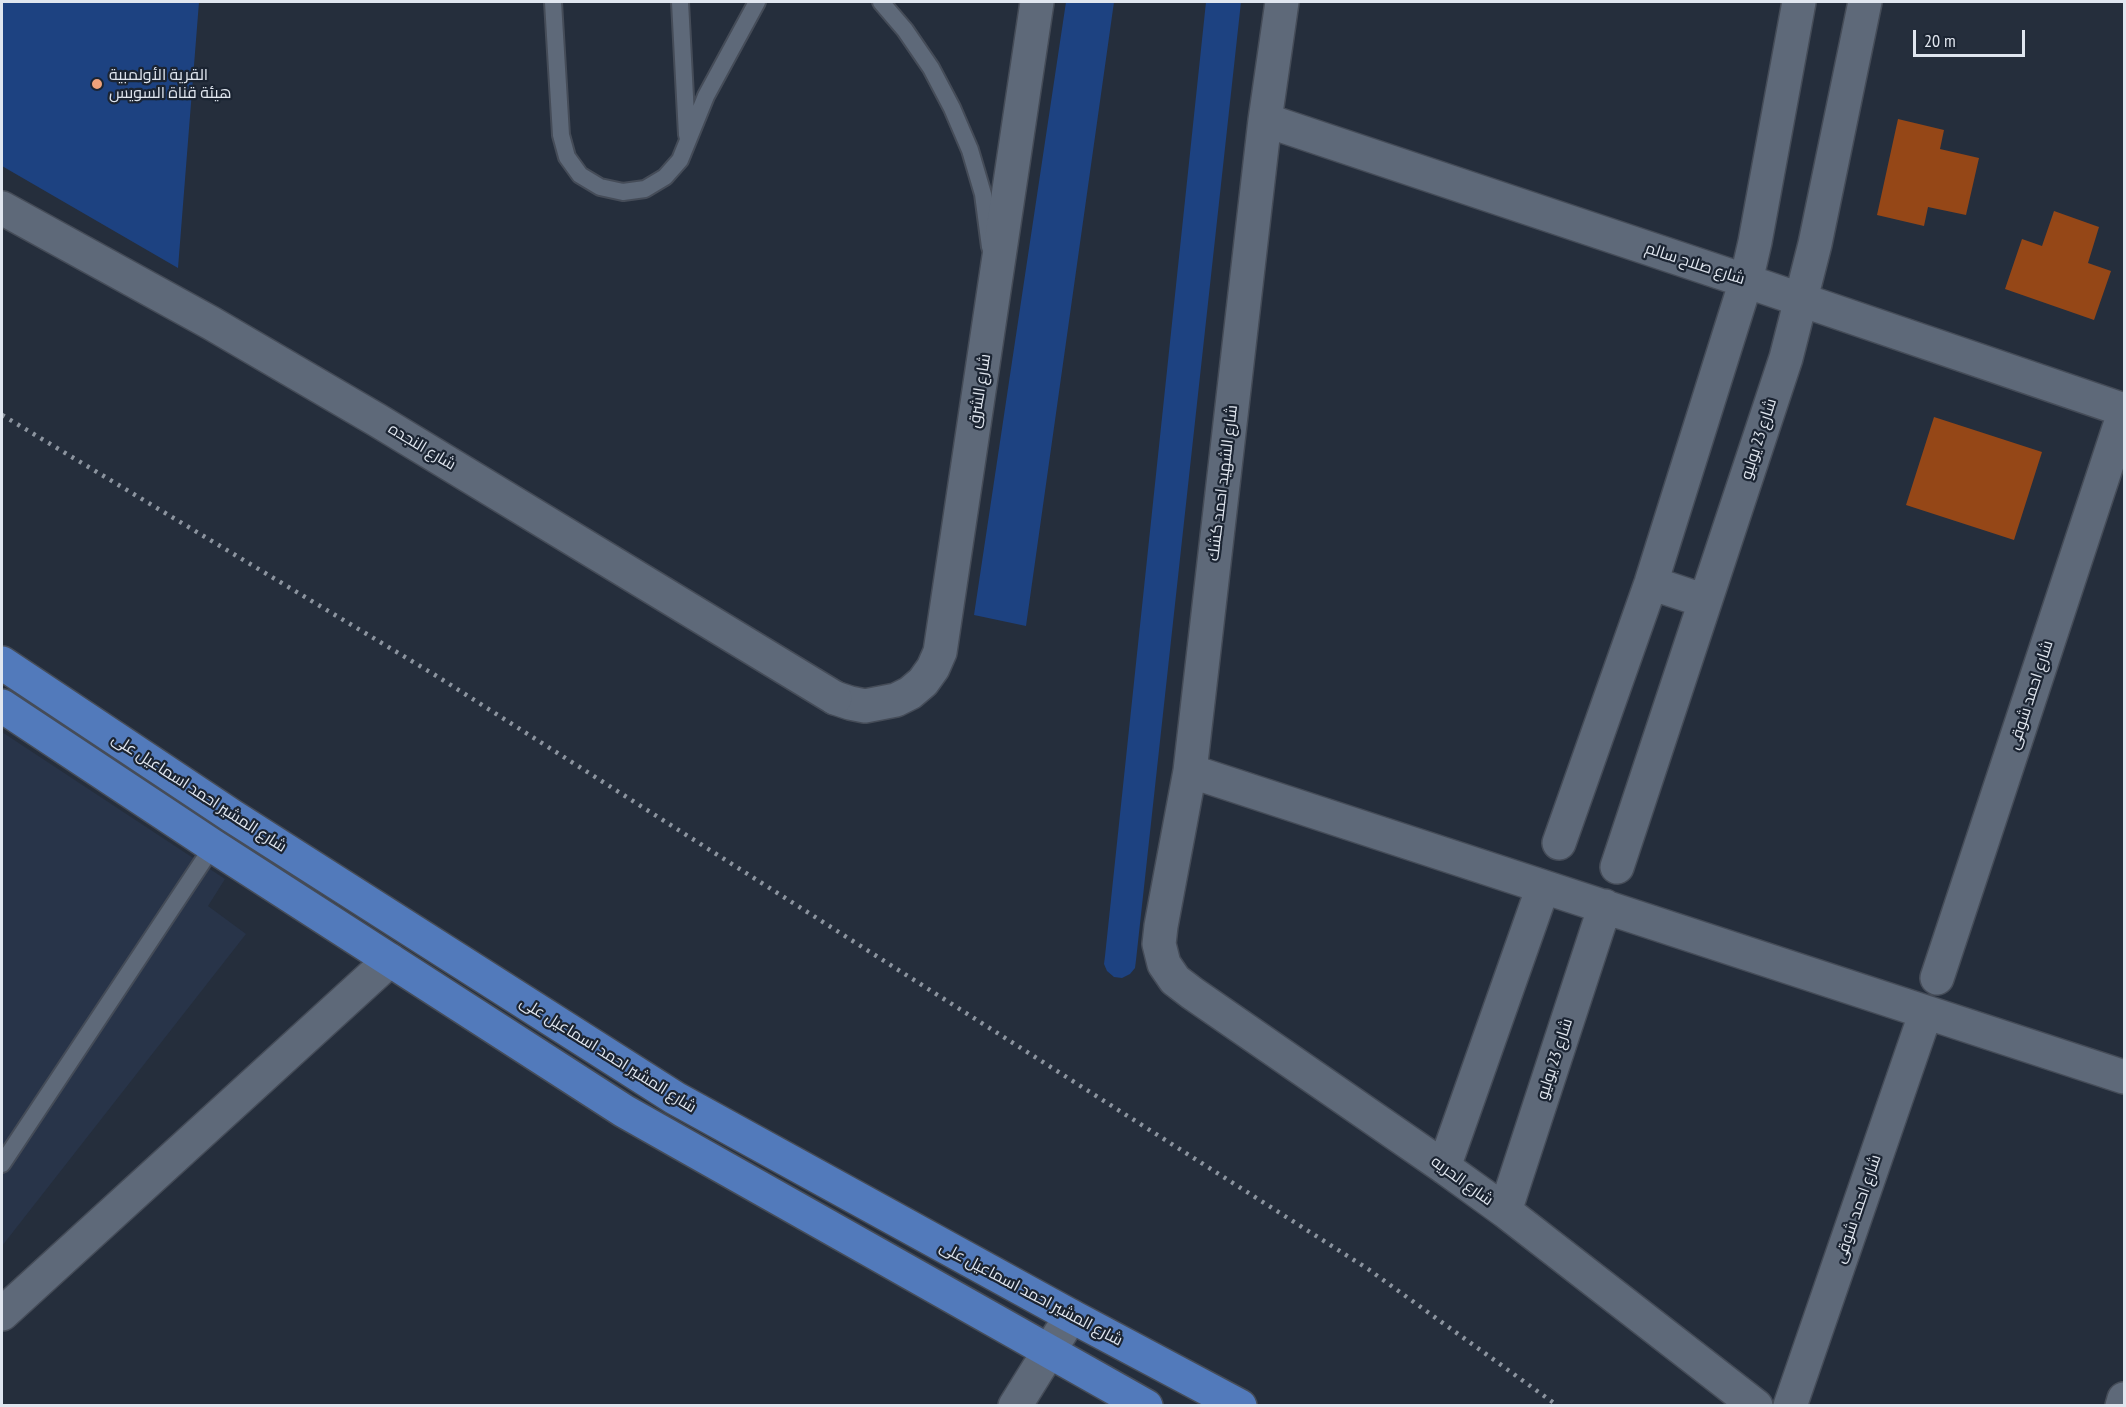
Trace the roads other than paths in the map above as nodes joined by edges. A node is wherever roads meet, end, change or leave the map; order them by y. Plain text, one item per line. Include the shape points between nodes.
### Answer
1 (553, 2) edge
2 (680, 2) edge
3 (757, 2) edge
4 (881, 2) edge
5 (1037, 2) edge
6 (1282, 2) edge
7 (1799, 2) edge
8 (1865, 2) edge
9 (1265, 120) junction
10 (687, 142) junction
11 (2, 208) edge
12 (1746, 280) junction
13 (996, 283) junction
14 (1801, 299) junction
15 (2124, 411) edge
16 (1651, 583) junction
17 (1706, 601) junction
18 (2, 663) edge
19 (835, 698) joint
20 (2, 706) edge
21 (1190, 771) junction
22 (232, 816) junction
23 (1559, 843) dead end
24 (213, 846) junction
25 (1617, 867) dead end
26 (1543, 887) junction
27 (1605, 906) junction
28 (390, 960) junction
29 (1164, 964) joint
30 (1937, 978) dead end
31 (1926, 1012) junction
32 (2124, 1077) edge
33 (716, 1122) junction
34 (695, 1152) junction
35 (2, 1164) edge
36 (1444, 1167) junction
37 (1505, 1211) junction
38 (2, 1314) edge
39 (1071, 1316) junction
40 (1049, 1351) junction
41 (2124, 1398) edge
42 (1015, 1406) edge
43 (1146, 1406) edge
44 (1239, 1406) edge
45 (1756, 1406) edge
46 (1790, 1406) edge
47 (2122, 1406) edge

1 - 10 lane via 561,135 567,157 580,175 600,188 623,192 645,189 665,177 680,160
2 - 10 lane
3 - 10 lane via 706,96
4 - 13 lane via 931,68 970,150 983,194
5 - 13 street, شارع الشرق
6 - 9 street, شارع الشهيد احمد كشك
7 - 12 street
8 - 14 street, شارع 23 يوليو
9 - 12 street, شارع صلاح سالم
9 - 21 street, شارع الشهيد احمد كشك
11 - 19 street, شارع النجده via 377,420
12 - 14 street, شارع صلاح سالم
12 - 16 street
13 - 19 street, شارع الشرق via 940,652 923,682 896,700 865,706
14 - 15 street, شارع صلاح سالم
14 - 17 street, شارع 23 يوليو via 1786,358
15 - 30 street, شارع احمد شوقى
16 - 17 street
16 - 23 street
17 - 25 street, شارع 23 يوليو
18 - 22 main road, شارع المشير احمد اسماعيل على
20 - 24 main road
21 - 26 street
21 - 29 street, شارع الشهيد احمد كشك via 1161,926
22 - 24 main road
22 - 33 main road, شارع المشير احمد اسماعيل على via 634,1074
24 - 28 main road
24 - 35 lane
26 - 27 street
26 - 36 street
27 - 31 street
27 - 37 street, شارع 23 يوليو
28 - 34 main road via 589,1089
28 - 38 street
29 - 36 street, شارع الحريه via 1175,980 1192,993
31 - 32 street
31 - 46 street, شارع احمد شوقى
33 - 34 main road
33 - 39 main road, شارع المشير احمد اسماعيل على
34 - 40 main road
36 - 37 street, شارع الحريه
37 - 45 street, شارع الحريه
39 - 40 street
39 - 44 main road, شارع المشير احمد اسماعيل على
40 - 42 street
40 - 43 main road
41 - 47 street

